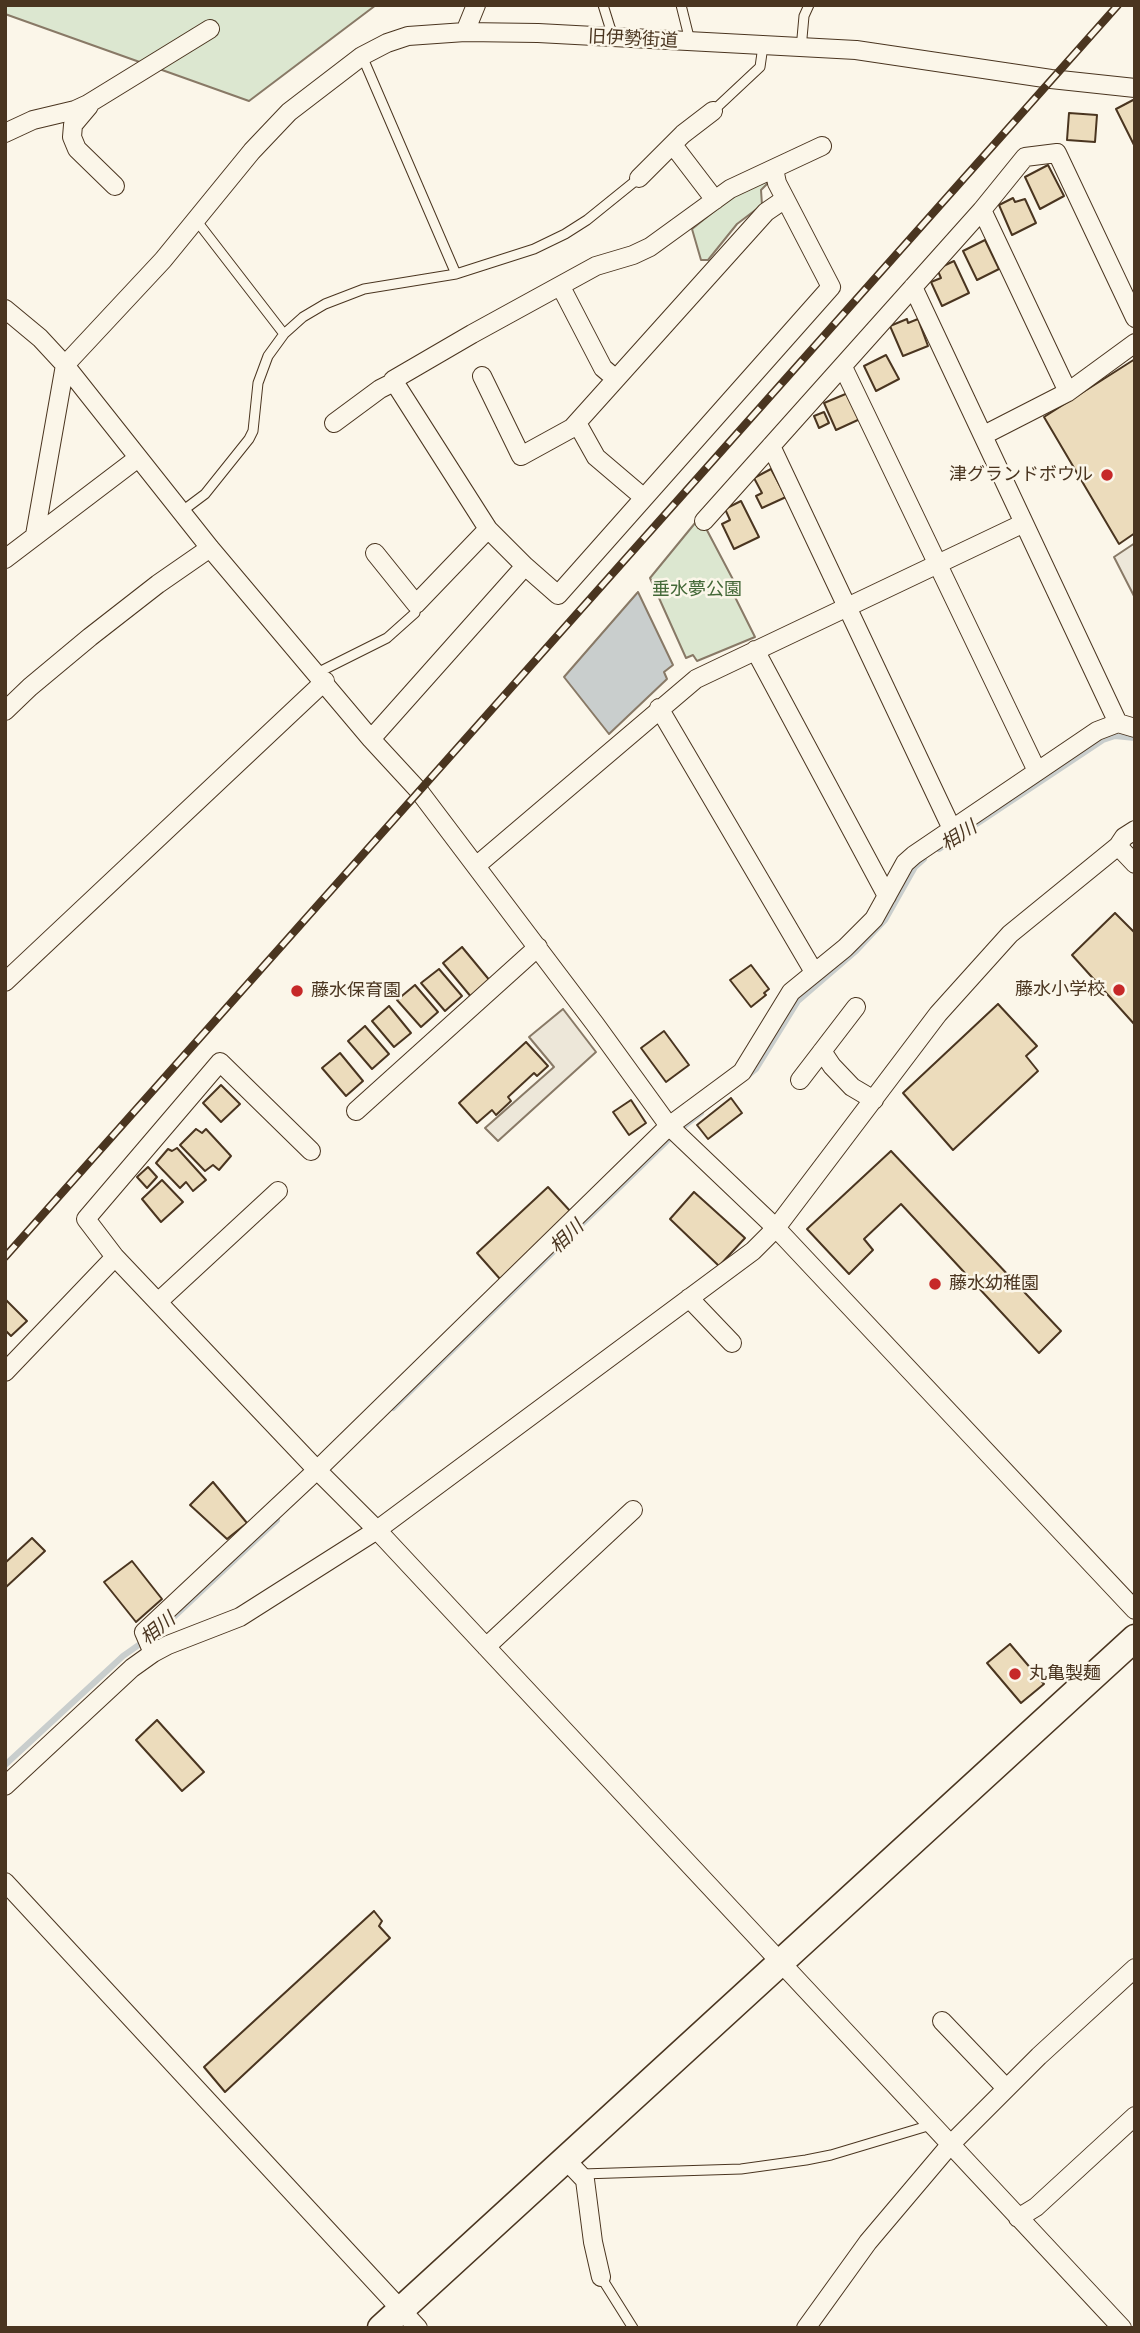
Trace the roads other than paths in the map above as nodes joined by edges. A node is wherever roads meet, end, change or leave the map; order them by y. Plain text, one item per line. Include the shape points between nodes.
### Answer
1 (476, 5) edge
2 (603, 5) edge
3 (681, 5) edge
4 (798, 5) edge
5 (809, 5) edge
6 (804, 16) junction
7 (210, 29) dead end
8 (466, 32) junction
9 (613, 37) junction
10 (690, 42) junction
11 (763, 46) junction
12 (801, 49) junction
13 (362, 56) junction
14 (1135, 88) edge
15 (93, 101) junction
16 (713, 111) joint
17 (5, 133) edge
18 (673, 145) junction
19 (822, 146) dead end
20 (774, 169) junction
21 (639, 178) joint
22 (115, 186) dead end
23 (785, 199) junction
24 (715, 200) junction
25 (982, 210) junction
26 (195, 219) junction
27 (456, 274) junction
28 (561, 287) junction
29 (913, 287) junction
30 (5, 309) edge
31 (1135, 318) edge
32 (284, 334) junction
33 (1135, 343) edge
34 (65, 365) junction
35 (843, 367) junction
36 (482, 376) dead end
37 (616, 379) junction
38 (394, 382) junction
39 (1068, 392) junction
40 (334, 423) dead end
41 (577, 423) junction
42 (984, 436) junction
43 (771, 446) junction
44 (138, 458) junction
45 (643, 497) junction
46 (181, 512) junction
47 (704, 521) dead end
48 (1024, 523) junction
49 (488, 529) junction
50 (35, 535) junction
51 (210, 548) junction
52 (375, 553) dead end
53 (5, 559) edge
54 (939, 564) junction
55 (525, 566) junction
56 (416, 604) junction
57 (847, 606) junction
58 (755, 650) junction
59 (321, 677) junction
60 (659, 708) junction
61 (5, 711) edge
62 (1127, 725) edge
63 (371, 739) junction
64 (1037, 771) junction
65 (952, 829) junction
66 (1135, 830) edge
67 (1118, 846) junction
68 (1135, 864) edge
69 (476, 866) junction
70 (887, 896) junction
71 (538, 947) junction
72 (814, 972) junction
73 (5, 982) edge
74 (856, 1007) dead end
75 (822, 1051) junction
76 (800, 1080) dead end
77 (873, 1100) junction
78 (356, 1111) dead end
79 (674, 1132) junction
80 (311, 1151) dead end
81 (278, 1191) dead end
82 (776, 1228) junction
83 (115, 1257) junction
84 (690, 1298) junction
85 (159, 1301) junction
86 (732, 1343) dead end
87 (5, 1372) edge
88 (321, 1475) junction
89 (633, 1510) dead end
90 (377, 1530) junction
91 (1135, 1611) edge
92 (1135, 1638) edge
93 (149, 1644) junction
94 (486, 1647) junction
95 (5, 1786) edge
96 (5, 1882) edge
97 (780, 1963) junction
98 (1135, 1968) edge
99 (942, 2021) dead end
100 (1006, 2088) junction
101 (1135, 2116) edge
102 (932, 2125) junction
103 (950, 2145) junction
104 (573, 2167) junction
105 (1018, 2218) junction
106 (601, 2277) joint
107 (409, 2319) edge
108 (381, 2328) edge
109 (633, 2328) edge
110 (806, 2328) edge
111 (1122, 2328) edge

1 - 8 street
2 - 9 lane
3 - 10 lane
4 - 6 lane
5 - 6 lane
6 - 12 lane
7 - 15 street
8 - 9 street, 旧伊勢街道
8 - 13 street, 旧伊勢街道 via 408,36
9 - 10 street, 旧伊勢街道
10 - 11 street, 旧伊勢街道
11 - 12 street, 旧伊勢街道
11 - 16 lane via 760,68
12 - 14 street, 旧伊勢街道 via 856,51
13 - 26 street, 旧伊勢街道 via 289,112
13 - 27 lane
15 - 17 street
15 - 22 street via 73,125 72,137 77,149
16 - 18 street
18 - 21 street
18 - 24 street
19 - 20 street
20 - 23 street
20 - 24 street
21 - 27 lane via 607,207 565,234 516,257
23 - 37 street via 766,212
23 - 45 street via 831,287
24 - 28 street via 650,247 596,266
25 - 29 street
25 - 31 street via 1025,157 1058,153
25 - 39 street
26 - 32 lane
26 - 34 street, 旧伊勢街道
27 - 32 lane via 354,292 310,313
28 - 37 street via 603,368
28 - 38 street
29 - 35 street
29 - 42 street
30 - 34 street
32 - 46 lane via 263,368 249,439 205,494
33 - 39 street
34 - 44 street
34 - 50 street
35 - 43 street
35 - 54 street
36 - 41 street via 521,456
37 - 41 street
38 - 40 street
38 - 49 street
39 - 42 street
41 - 45 street via 596,457
42 - 48 street
43 - 47 street
43 - 57 street
44 - 46 street
44 - 50 street
45 - 55 street via 558,595
46 - 51 street
48 - 54 street
48 - 62 street
49 - 55 street
49 - 56 street
50 - 53 street
51 - 59 street
51 - 61 street via 119,614
52 - 56 street
54 - 57 street
54 - 64 street
55 - 63 street
56 - 59 lane via 415,612 387,638
57 - 58 street
57 - 65 street
58 - 60 street via 696,679
58 - 70 street
59 - 63 street
59 - 73 street
60 - 69 street
60 - 72 street
62 - 64 street via 1097,731
63 - 69 street
64 - 65 street
65 - 70 street via 905,863
66 - 67 street
67 - 68 street
67 - 77 street via 1010,934 938,1014
69 - 71 street
70 - 72 street via 864,930
71 - 78 street
71 - 79 street via 589,1029
72 - 79 street via 791,992 742,1072
74 - 75 street
75 - 76 street
75 - 77 street via 852,1087
77 - 82 street
79 - 82 street
79 - 88 street
80 - 83 street via 220,1062 86,1219
81 - 85 street
82 - 84 street
82 - 91 street
83 - 85 street
83 - 87 street
84 - 86 street
84 - 90 street
85 - 88 street
88 - 90 street
88 - 93 street
89 - 94 street
90 - 93 street via 240,1617 168,1645
90 - 94 street
92 - 97 street
93 - 95 street via 132,1668
94 - 97 street
96 - 107 street
97 - 102 street
97 - 104 street
98 - 100 street
99 - 100 street
100 - 103 street
101 - 105 street via 1036,2207
102 - 103 street
102 - 104 lane via 831,2155 741,2169
103 - 105 street
103 - 110 street via 868,2242
104 - 106 street via 585,2180
104 - 107 street
105 - 111 street
106 - 109 lane
107 - 108 street

